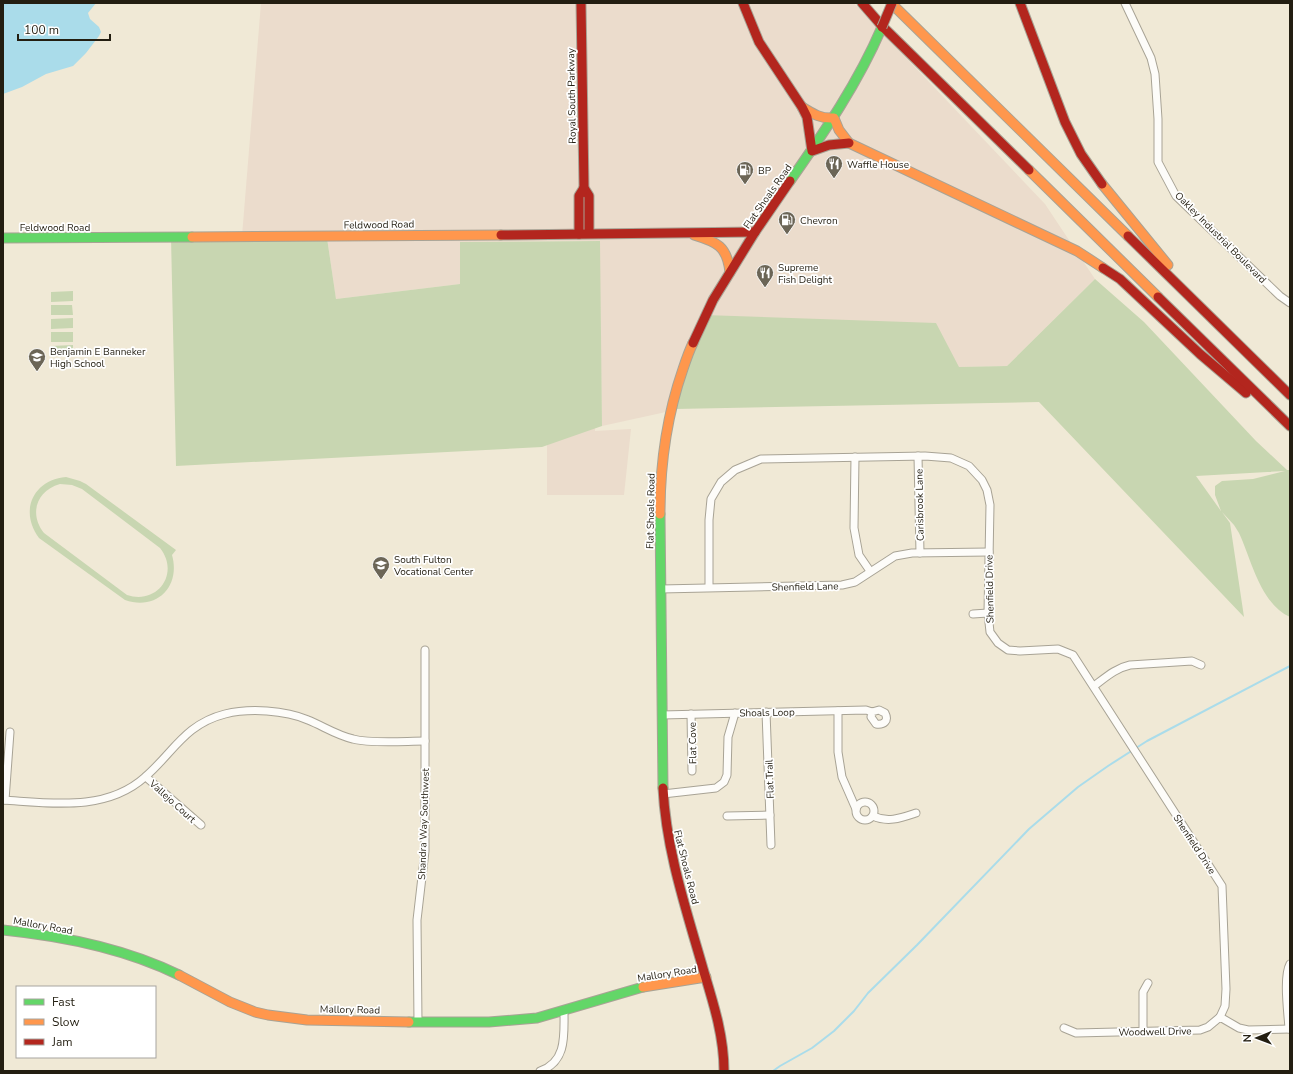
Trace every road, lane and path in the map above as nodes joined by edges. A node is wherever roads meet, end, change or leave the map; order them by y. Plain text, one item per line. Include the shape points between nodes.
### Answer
1 (581, 3) edge
2 (743, 3) edge
3 (862, 3) edge
4 (891, 3) edge
5 (1020, 3) edge
6 (1125, 3) edge
7 (802, 107) junction
8 (834, 118) junction
9 (849, 143) junction
10 (812, 151) junction
11 (584, 188) junction
12 (685, 232) junction
13 (755, 232) junction
14 (589, 233) junction
15 (579, 234) junction
16 (3, 238) edge
17 (730, 272) junction
18 (1290, 303) edge
19 (1206, 311) junction
20 (1290, 394) edge
21 (1290, 426) edge
22 (1290, 431) edge
23 (918, 456) junction
24 (855, 457) junction
25 (988, 552) junction
26 (920, 553) junction
27 (870, 571) junction
28 (709, 587) junction
29 (661, 589) junction
30 (988, 613) junction
31 (973, 614) dead end
32 (425, 650) dead end
33 (1201, 665) dead end
34 (1094, 686) junction
35 (838, 711) junction
36 (766, 712) junction
37 (872, 712) dead end
38 (735, 713) junction
39 (692, 714) junction
40 (662, 715) junction
41 (10, 732) dead end
42 (425, 740) junction
43 (692, 771) dead end
44 (146, 777) junction
45 (663, 794) junction
46 (4, 800) edge
47 (856, 809) junction
48 (916, 813) dead end
49 (727, 816) dead end
50 (770, 816) junction
51 (873, 816) junction
52 (201, 825) dead end
53 (771, 846) dead end
54 (3, 930) edge
55 (1290, 964) edge
56 (706, 977) junction
57 (1148, 983) dead end
58 (564, 1011) junction
59 (1220, 1018) junction
60 (418, 1022) junction
61 (1064, 1028) dead end
62 (1289, 1029) edge
63 (1143, 1032) junction
64 (540, 1071) edge
65 (724, 1071) edge

1 - 11 main road, Royal South Parkway
2 - 7 main road via 759,42
3 - 21 main road via 882,26
4 - 8 main road, Flat Shoals Road, bridge via 873,48
4 - 19 main road
5 - 19 main road via 1065,122 1081,154 1102,184
6 - 18 street, Oakley Industrial Boulevard via 1151,58 1155,74 1158,162 1176,196
7 - 8 main road via 818,118
7 - 10 main road via 807,117
8 - 9 main road
8 - 10 main road, Flat Shoals Road
9 - 10 main road via 829,145
9 - 22 main road via 1077,251 1120,279 1200,354
10 - 13 main road, Flat Shoals Road
11 - 14 main road, Royal South Parkway via 589,196
11 - 15 main road, Royal South Parkway via 579,196
12 - 13 main road, Feldwood Road
12 - 14 main road, Feldwood Road
12 - 17 main road via 713,241 725,250
13 - 17 main road, Flat Shoals Road
14 - 15 main road, Feldwood Road
15 - 16 main road, Feldwood Road
17 - 29 main road, Flat Shoals Road via 691,346 673,401 660,491
19 - 20 main road
23 - 24 street, Shenfield Drive
23 - 25 street, Shenfield Drive via 951,458 969,466 982,480 990,505
23 - 26 street, Carisbrook Lane
24 - 27 street via 854,528 859,555
24 - 28 street, Shenfield Drive via 761,459 735,470 721,482 711,499
25 - 26 street, Shenfield Lane
25 - 30 street, Shenfield Drive
26 - 27 street, Shenfield Lane via 895,556
27 - 28 street, Shenfield Lane via 855,582 842,585
28 - 29 street, Shenfield Lane
29 - 40 main road, Flat Shoals Road
30 - 31 street
30 - 34 street, Shenfield Drive via 990,632 998,643 1008,650 1058,649 1073,655
32 - 42 street, Shandra Way Southwest
33 - 34 street via 1192,661 1130,665 1113,671
34 - 59 street, Shenfield Drive via 1222,886 1226,989 1225,1006
35 - 36 street, Shoals Loop
35 - 37 street, Shoals Loop
35 - 47 street via 838,752 842,777
36 - 38 street, Shoals Loop
36 - 50 street, Flat Trail
38 - 39 street, Shoals Loop
38 - 45 street via 728,736 727,775 724,782 716,788
39 - 40 street, Shoals Loop
39 - 43 street, Flat Cove
40 - 45 main road, Flat Shoals Road
41 - 46 street
42 - 44 street via 355,740 294,715 236,712 213,718 192,729
42 - 60 street, Shandra Way Southwest via 425,851 417,920
44 - 46 street via 122,793 92,802
44 - 52 street, Vallejo Court
45 - 56 main road, Flat Shoals Road via 674,866
47 - 51 street via 862,820 868,820
47 - 51 street via 862,802 868,802 874,807
48 - 51 street via 901,819 886,820
49 - 50 street
50 - 53 street, Flat Trail
54 - 60 main road, Mallory Road via 33,933 104,948 137,958 171,972 232,1004 266,1015 298,1019
55 - 62 street via 1286,978
56 - 58 main road, Mallory Road via 635,989
56 - 65 main road, Flat Shoals Road via 719,1023
57 - 63 street via 1143,992
58 - 60 main road, Mallory Road via 535,1018 491,1022
58 - 64 street via 561,1052 556,1060
59 - 62 street via 1248,1030
59 - 63 street, Woodwell Drive via 1200,1030
61 - 63 street, Woodwell Drive via 1076,1034

